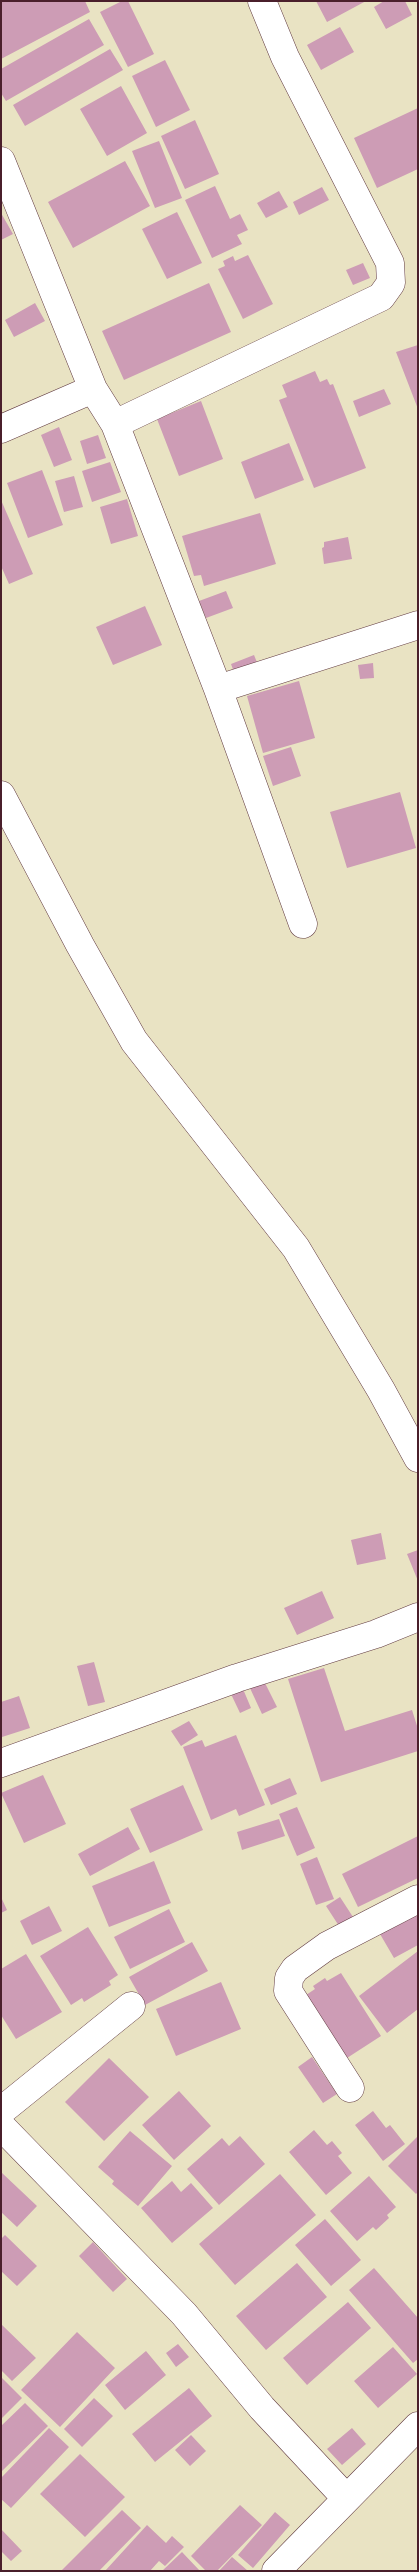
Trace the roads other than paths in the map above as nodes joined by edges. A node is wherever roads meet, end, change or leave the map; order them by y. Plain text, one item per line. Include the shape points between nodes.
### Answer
1 (262, 1) edge
2 (1, 161) edge
3 (93, 389) junction
4 (115, 424) junction
5 (1, 429) edge
6 (418, 624) edge
7 (218, 689) junction
8 (1, 795) edge
9 (303, 924) dead end
10 (418, 1458) edge
11 (418, 1617) edge
12 (1, 1763) edge
13 (418, 1899) edge
14 (131, 2006) dead end
15 (350, 2088) dead end
16 (1, 2111) edge
17 (1, 2126) edge
18 (418, 2426) edge
19 (346, 2498) junction
20 (276, 2571) edge

1 - 4 street via 285,57 390,264 391,283 381,297
2 - 3 street
3 - 4 street
3 - 5 street
4 - 7 street
6 - 7 street
7 - 9 street
8 - 10 street via 134,1041 296,1248
11 - 12 street
13 - 15 street via 327,1946 295,1969 289,1978 288,1991
14 - 16 street
17 - 19 street via 184,2314 262,2408
18 - 19 street
19 - 20 street

